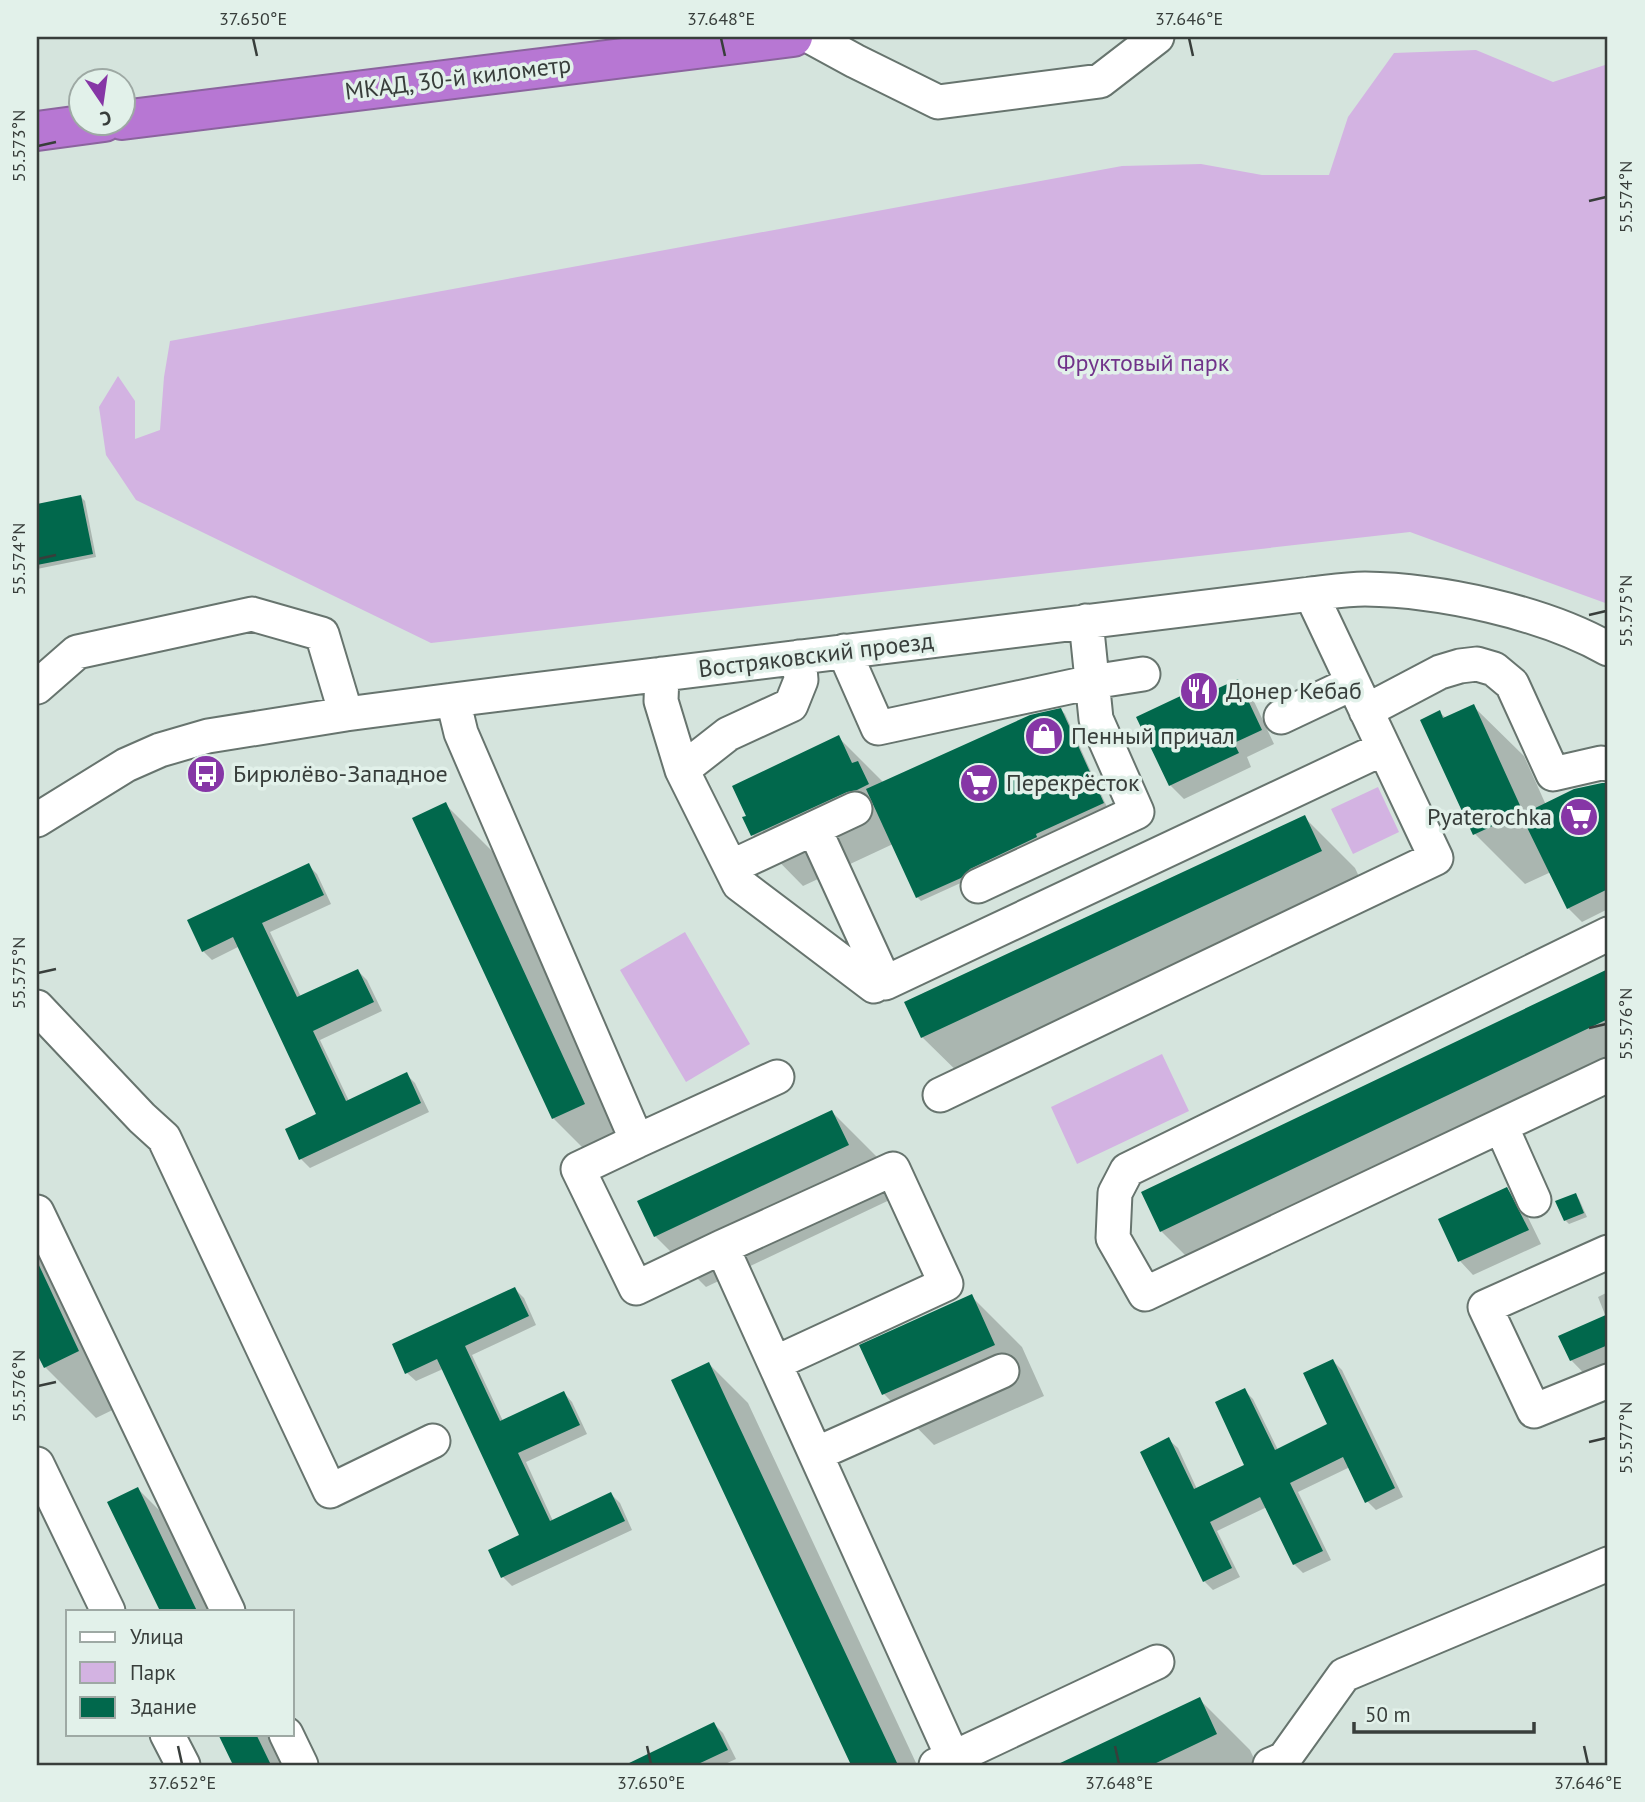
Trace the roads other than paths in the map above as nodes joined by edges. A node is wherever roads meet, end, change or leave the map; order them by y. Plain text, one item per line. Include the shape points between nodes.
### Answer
1 (793, 37) edge
2 (811, 37) edge
3 (1157, 37) edge
4 (136, 119) edge
5 (66, 127) edge
6 (37, 131) edge
7 (66, 134) edge
8 (37, 141) edge
9 (1311, 594) junction
10 (1086, 621) junction
11 (1608, 649) edge
12 (844, 651) junction
13 (799, 657) junction
14 (662, 674) junction
15 (1143, 674) dead end
16 (1092, 682) junction
17 (37, 687) edge
18 (1360, 697) junction
19 (453, 700) junction
20 (346, 714) junction
21 (1281, 717) dead end
22 (1384, 748) junction
23 (1608, 764) edge
24 (682, 770) junction
25 (855, 809) dead end
26 (37, 820) edge
27 (814, 828) junction
28 (731, 867) junction
29 (978, 886) dead end
30 (1608, 934) edge
31 (874, 986) dead end
32 (37, 1007) edge
33 (1608, 1075) edge
34 (777, 1077) dead end
35 (940, 1095) dead end
36 (1501, 1126) junction
37 (637, 1141) junction
38 (1535, 1200) dead end
39 (37, 1212) edge
40 (722, 1247) junction
41 (1608, 1252) edge
42 (775, 1363) junction
43 (1002, 1371) dead end
44 (1608, 1381) edge
45 (433, 1441) dead end
46 (816, 1454) junction
47 (37, 1464) edge
48 (1608, 1564) edge
49 (108, 1610) edge
50 (228, 1610) edge
51 (1157, 1662) dead end
52 (168, 1736) edge
53 (287, 1736) edge
54 (945, 1762) edge
55 (183, 1765) edge
56 (301, 1765) edge
57 (1270, 1765) edge

1 - 4 highway, МКАД, 30-й километр
2 - 3 street via 938,102 1100,81
5 - 6 highway
7 - 8 street
9 - 10 street, Востряковский проезд
9 - 11 street, Востряковский проезд via 1363,589 1480,604 1547,621
9 - 18 street
10 - 12 street, Востряковский проезд
10 - 16 street
12 - 13 street, Востряковский проезд
12 - 16 street via 878,728
13 - 14 street, Востряковский проезд
13 - 24 street via 801,680 791,705 729,734
14 - 19 street, Востряковский проезд
14 - 24 street via 661,701
15 - 16 street
16 - 29 street via 1096,719 1137,812
17 - 20 street via 77,652 253,614 322,634
18 - 21 street
18 - 22 street
18 - 23 street via 1477,664 1494,669 1512,684 1553,774
19 - 20 street, Востряковский проезд
19 - 37 street via 461,733
20 - 26 street, Востряковский проезд via 208,736 160,750 125,765
22 - 27 street via 885,983
22 - 35 street via 1436,858
24 - 28 street
25 - 27 street
27 - 28 street
28 - 31 street via 739,884
30 - 36 street via 1127,1170 1115,1193 1113,1238 1145,1294
32 - 45 street via 164,1138 330,1491
33 - 36 street
34 - 37 street
36 - 38 street
37 - 40 street via 578,1169 636,1288
39 - 50 street
40 - 42 street
40 - 42 street via 893,1169 946,1284
41 - 44 street via 1485,1307 1534,1411
42 - 46 street
43 - 46 street
46 - 54 street
47 - 49 street
48 - 57 street via 1344,1675 1284,1759
51 - 54 street
52 - 55 street
53 - 56 street

